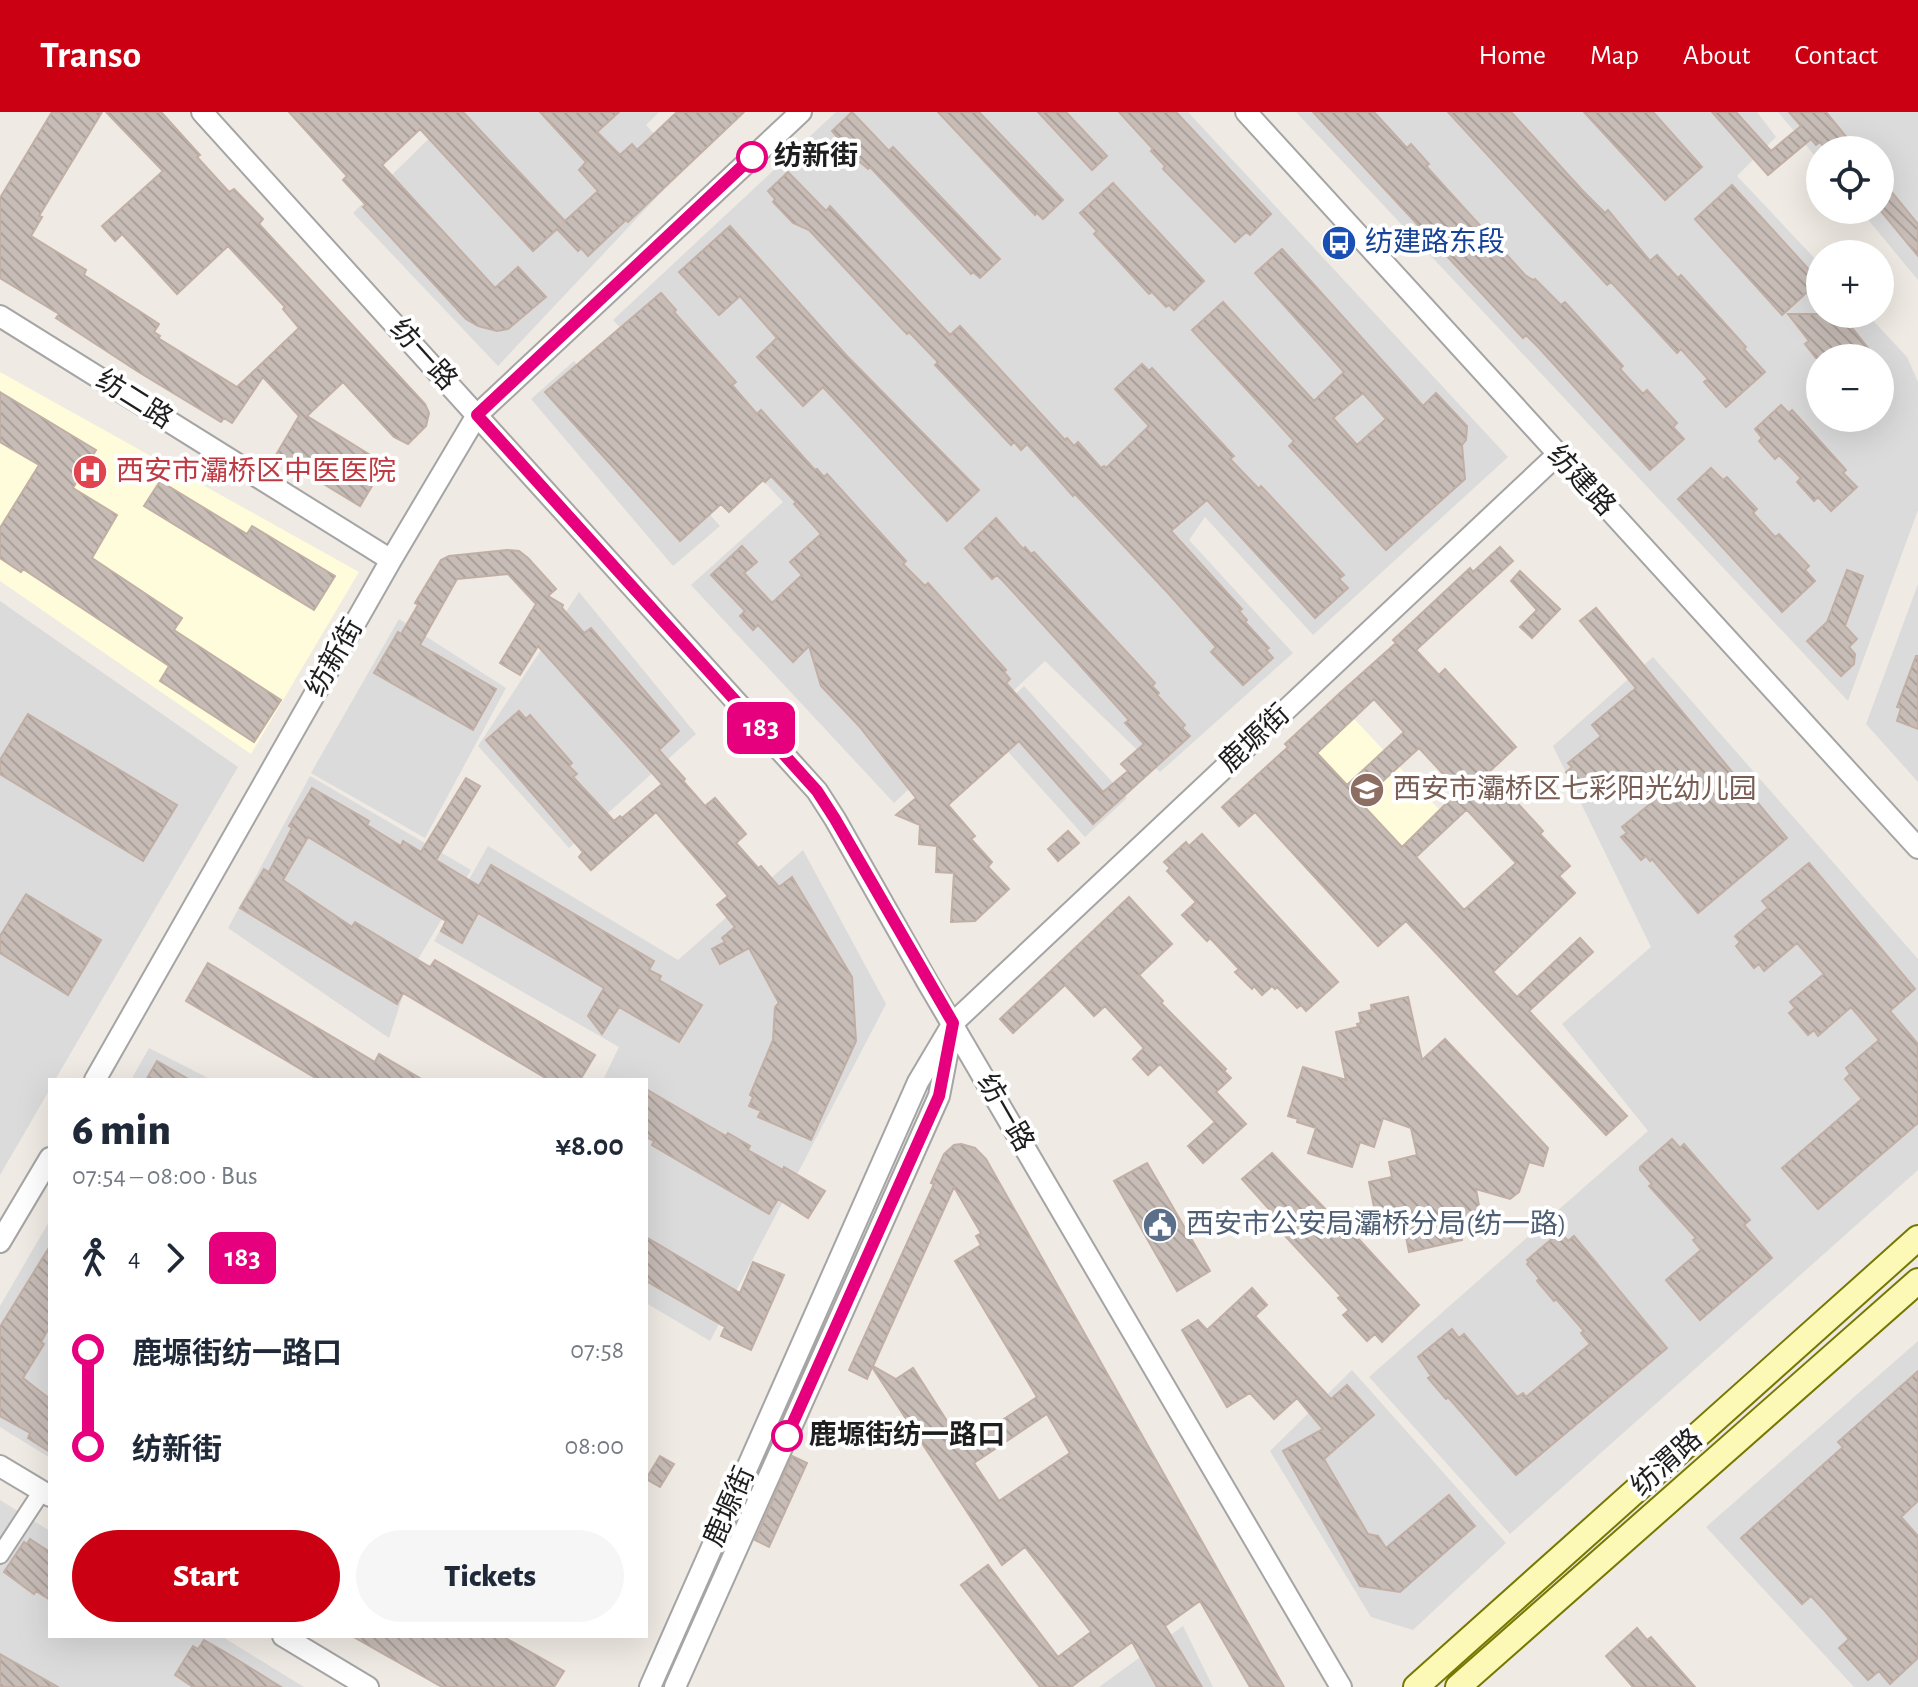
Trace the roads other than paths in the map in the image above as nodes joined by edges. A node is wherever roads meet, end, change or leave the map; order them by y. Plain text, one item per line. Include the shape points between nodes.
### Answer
1 (202, 112) edge
2 (801, 112) edge
3 (1246, 112) edge
4 (0, 316) edge
5 (477, 415) junction
6 (1557, 455) junction
7 (391, 560) junction
8 (1918, 848) edge
9 (953, 1023) junction
10 (96, 1078) edge
11 (48, 1161) edge
12 (1918, 1238) edge
13 (0, 1242) edge
14 (1918, 1281) edge
15 (0, 1466) edge
16 (46, 1494) edge
17 (0, 1555) edge
18 (286, 1638) edge
19 (368, 1687) edge
20 (650, 1687) edge
21 (675, 1687) edge
22 (1341, 1687) edge
23 (1416, 1687) edge
24 (1458, 1687) edge

1 - 5 street, 纺一路
2 - 5 street, 纺新街
3 - 6 street, 纺建路
4 - 7 street, 纺二路
5 - 7 street, 纺新街
5 - 9 street, 纺一路 via 817,791
6 - 8 street, 纺建路
6 - 9 street, 鹿塬街
7 - 10 street, 纺新街
9 - 20 street, 鹿塬街 via 918,1082
9 - 21 street, 鹿塬街 via 939,1096
9 - 22 street, 纺一路
11 - 13 street
12 - 23 main road, 纺渭路
14 - 24 main road, 纺渭路
15 - 16 street
16 - 17 street
18 - 19 street

